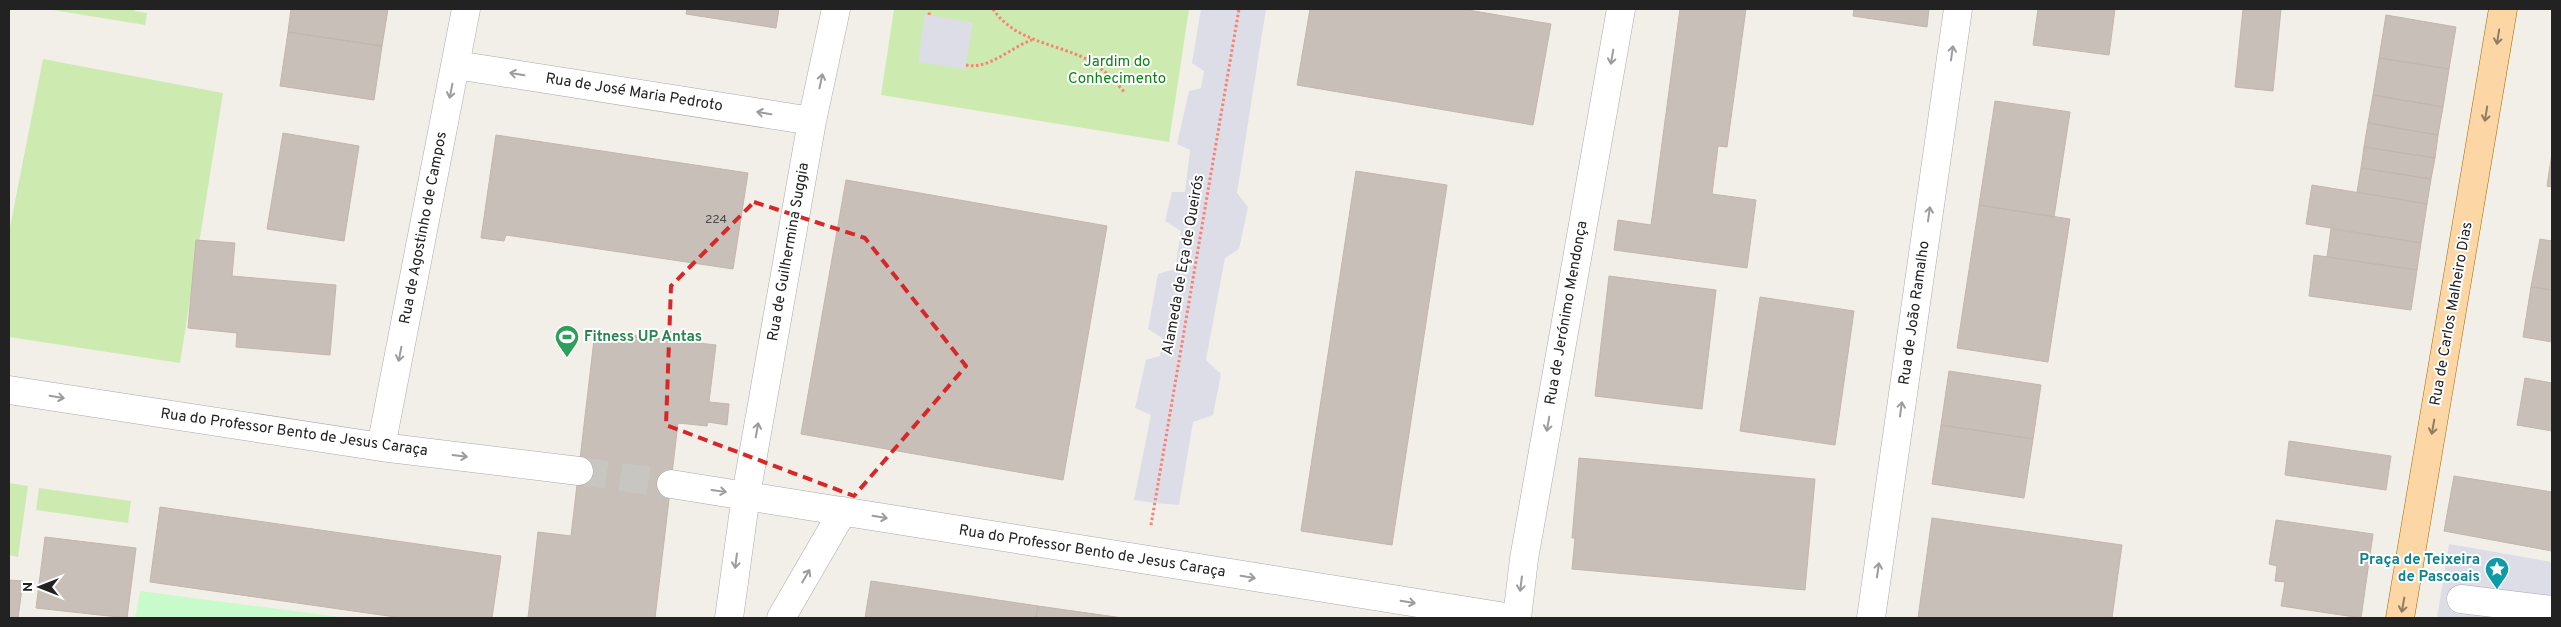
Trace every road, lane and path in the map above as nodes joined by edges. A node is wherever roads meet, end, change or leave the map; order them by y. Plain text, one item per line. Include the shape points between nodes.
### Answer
1 (466, 9) edge
2 (836, 9) edge
3 (930, 9) edge
4 (993, 9) edge
5 (1239, 9) edge
6 (1620, 9) edge
7 (1958, 9) edge
8 (2503, 9) edge
9 (929, 15) dead end
10 (1033, 40) junction
11 (456, 64) junction
12 (966, 64) dead end
13 (1125, 93) dead end
14 (812, 121) junction
15 (9, 390) edge
16 (381, 447) junction
17 (579, 471) tunnel mouth
18 (671, 484) tunnel mouth
19 (746, 495) junction
20 (843, 511) junction
21 (1151, 525) dead end
22 (2461, 599) dead end
23 (2552, 610) edge
24 (729, 618) edge
25 (781, 618) edge
26 (1512, 618) edge
27 (1517, 618) edge
28 (1871, 618) edge
29 (2400, 618) edge

1 - 11 street, Rua de Agostinho de Campos
14 -> 2 street, Rua de Guilhermina Suggia
3 - 9 path
4 - 10 path via 1014,30
5 - 21 path, Alameda de Eça de Queirós
6 -> 27 street, Rua de Jerónimo Mendonça via 1524,559
28 -> 7 street, Rua de João Ramalho
8 -> 29 main road, Rua de Carlos Malheiro Dias
10 - 12 path via 983,64
10 - 13 path via 1081,56 1100,67
14 -> 11 street, Rua de José Maria Pedroto
11 -> 16 street, Rua de Agostinho de Campos
19 -> 14 street, Rua de Guilhermina Suggia
15 -> 16 street, Rua do Professor Bento de Jesus Caraça
16 -> 17 street, Rua do Professor Bento de Jesus Caraça
18 -> 19 street, Rua do Professor Bento de Jesus Caraça
19 - 20 street, Rua do Professor Bento de Jesus Caraça
19 -> 24 street, Rua de Guilhermina Suggia
25 -> 20 street
20 -> 26 street, Rua do Professor Bento de Jesus Caraça
22 - 23 street

